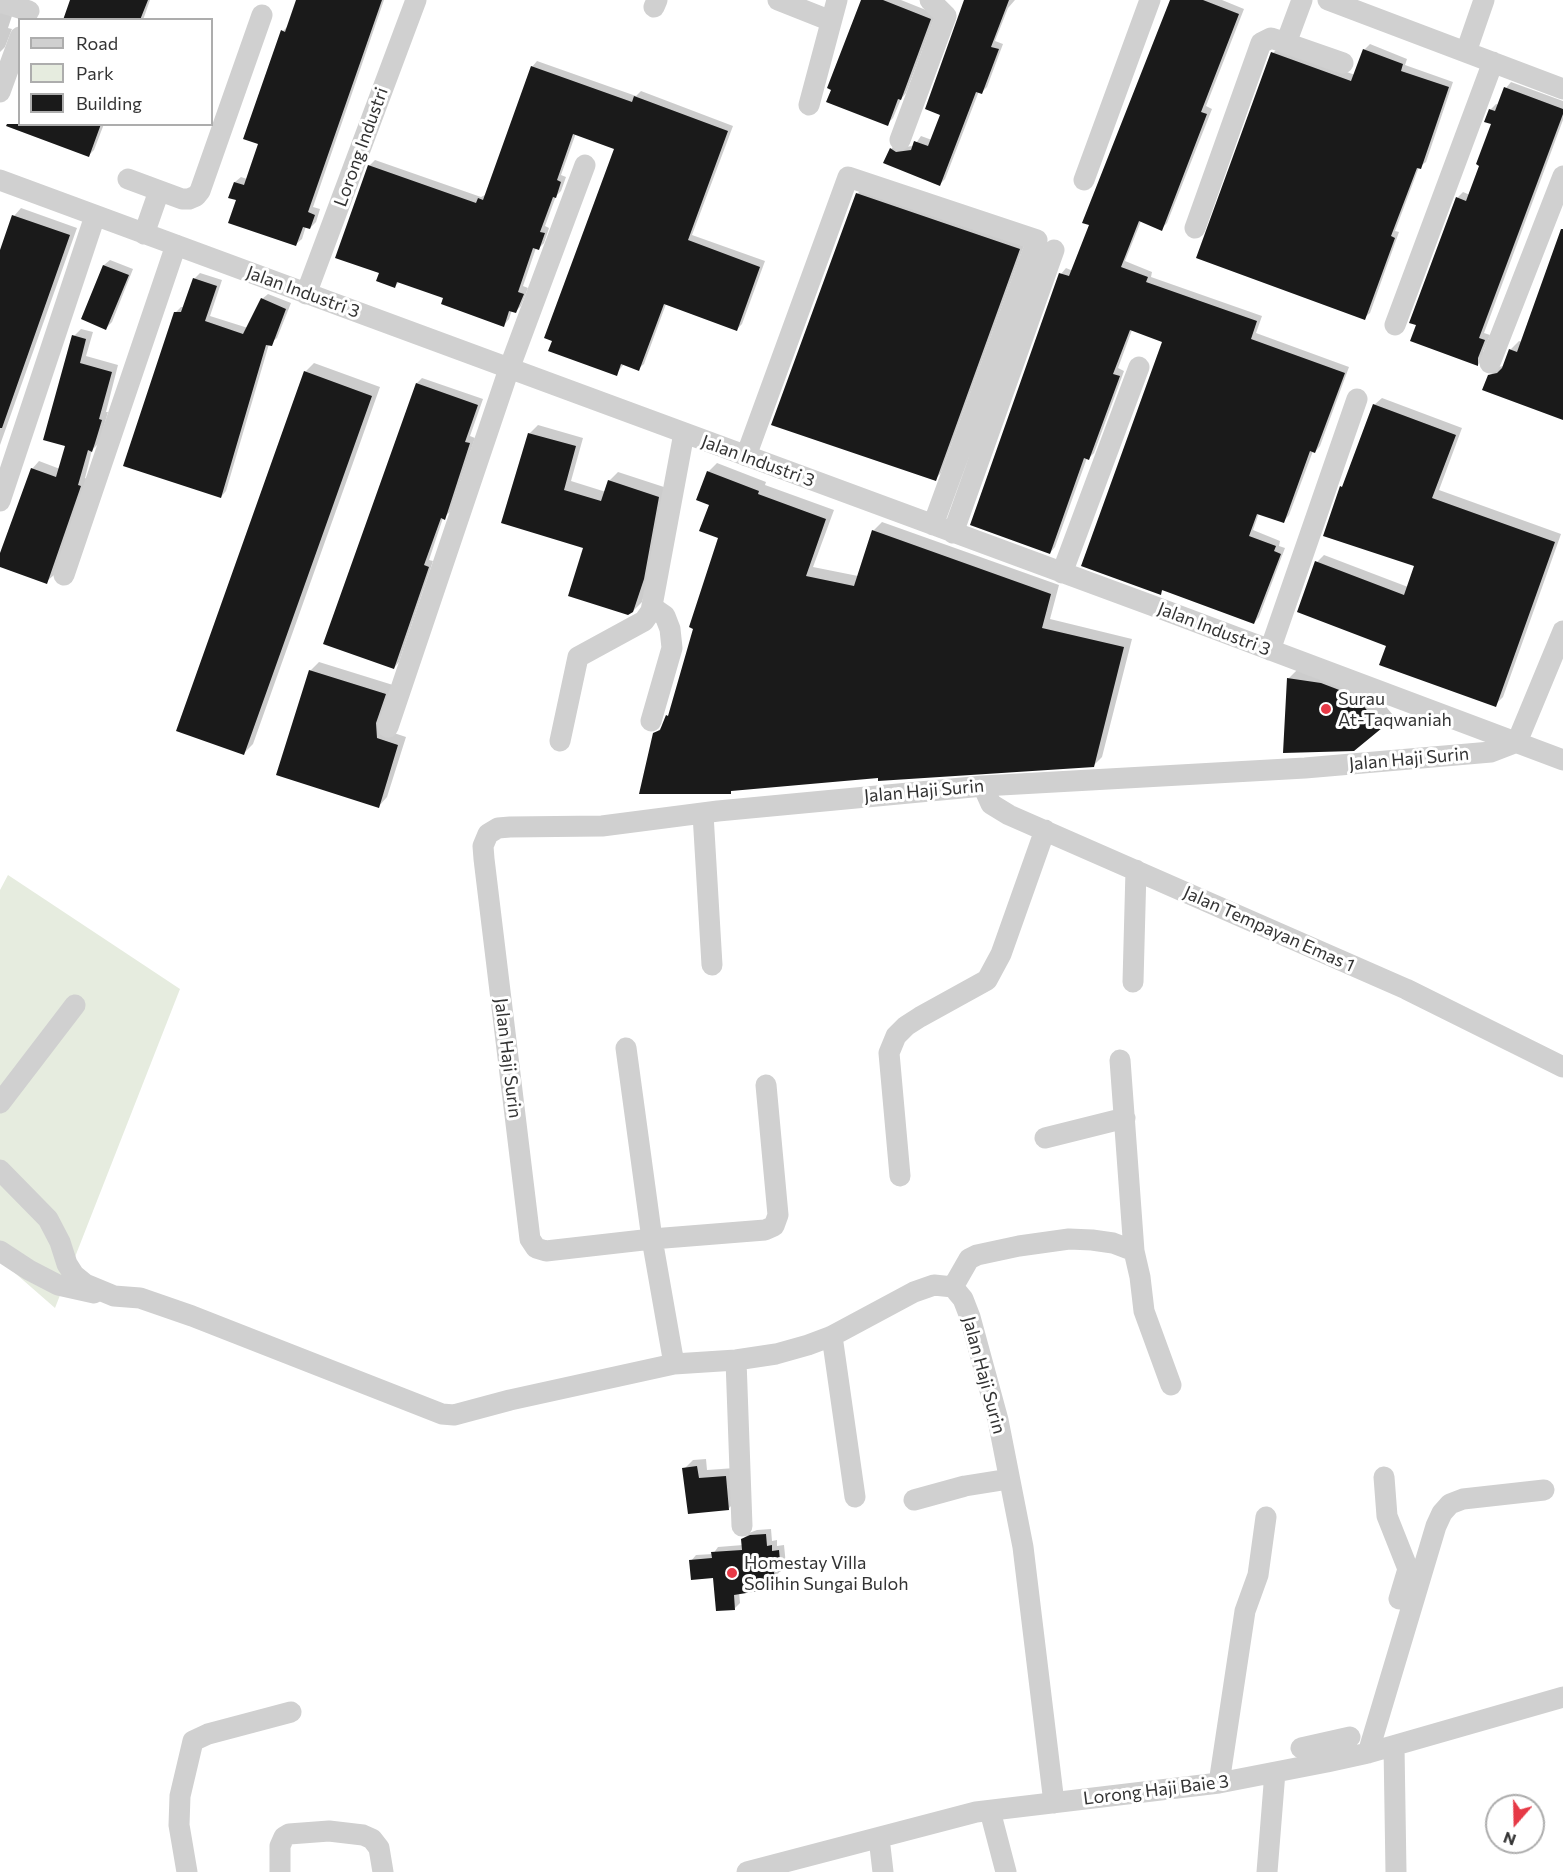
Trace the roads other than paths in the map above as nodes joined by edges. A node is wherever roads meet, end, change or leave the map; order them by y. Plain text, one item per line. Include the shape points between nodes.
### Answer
1 (416, 0) edge
2 (778, 0) edge
3 (837, 0) edge
4 (930, 0) edge
5 (1150, 0) edge
6 (1302, 0) edge
7 (1328, 0) edge
8 (1484, 0) edge
9 (0, 2) edge
10 (1356, 5) edge
11 (29, 10) edge
12 (262, 15) dead end
13 (831, 21) junction
14 (18, 42) edge
15 (1286, 43) junction
16 (1466, 52) junction
17 (1493, 62) junction
18 (1343, 63) dead end
19 (1563, 89) edge
20 (0, 92) edge
21 (809, 105) dead end
22 (900, 140) dead end
23 (585, 165) dead end
24 (1563, 176) edge
25 (128, 179) dead end
26 (0, 180) edge
27 (1084, 180) dead end
28 (159, 191) junction
29 (1557, 208) edge
30 (95, 216) junction
31 (1195, 228) dead end
32 (144, 234) junction
33 (176, 246) junction
34 (1054, 250) dead end
35 (306, 294) junction
36 (1395, 325) dead end
37 (1490, 363) dead end
38 (1139, 367) dead end
39 (509, 369) junction
40 (1357, 399) dead end
41 (684, 433) junction
42 (746, 456) junction
43 (0, 501) edge
44 (933, 525) junction
45 (953, 533) junction
46 (1062, 573) junction
47 (64, 575) dead end
48 (652, 607) junction
49 (1563, 631) edge
50 (1270, 650) junction
51 (651, 722) dead end
52 (388, 726) dead end
53 (560, 741) dead end
54 (1517, 742) junction
55 (1563, 760) edge
56 (983, 786) junction
57 (703, 814) junction
58 (1046, 830) junction
59 (1136, 870) junction
60 (712, 965) dead end
61 (1133, 982) dead end
62 (75, 1005) dead end
63 (626, 1048) dead end
64 (1120, 1060) dead end
65 (1563, 1067) edge
66 (765, 1085) dead end
67 (0, 1103) edge
68 (1125, 1118) junction
69 (1045, 1138) dead end
70 (0, 1170) edge
71 (900, 1176) dead end
72 (652, 1239) junction
73 (0, 1251) edge
74 (1134, 1251) junction
75 (953, 1287) junction
76 (114, 1296) junction
77 (832, 1336) junction
78 (736, 1360) junction
79 (674, 1364) junction
80 (1171, 1385) dead end
81 (1384, 1477) dead end
82 (1010, 1479) junction
83 (1544, 1490) dead end
84 (855, 1497) dead end
85 (914, 1500) dead end
86 (1266, 1517) dead end
87 (742, 1526) dead end
88 (1388, 1688) junction
89 (1563, 1697) edge
90 (291, 1712) dead end
91 (1350, 1737) dead end
92 (1394, 1746) junction
93 (1300, 1748) dead end
94 (1327, 1753) junction
95 (1368, 1753) junction
96 (1275, 1772) junction
97 (1219, 1783) junction
98 (1054, 1803) junction
99 (990, 1811) junction
100 (879, 1838) junction
101 (775, 1868) edge
102 (187, 1872) edge
103 (280, 1872) edge
104 (383, 1872) edge
105 (747, 1872) edge
106 (883, 1872) edge
107 (1006, 1872) edge
108 (1267, 1872) edge
109 (1396, 1872) edge

1 - 35 street, Lorong Industri
2 - 13 street
3 - 13 street
4 - 22 street via 945,16
5 - 27 street
6 - 15 street
7 - 10 street
8 - 16 street
9 - 11 street
10 - 16 street
12 - 28 street via 200,191 182,199
13 - 21 street
14 - 20 street
15 - 18 street
15 - 31 street via 1271,39 1259,48
16 - 17 street
17 - 19 street
17 - 36 street
23 - 39 street
24 - 29 street
25 - 28 street
26 - 30 street, Jalan Industri 3
28 - 32 street
29 - 37 street
30 - 32 street, Jalan Industri 3
30 - 43 street
32 - 33 street, Jalan Industri 3
33 - 35 street, Jalan Industri 3
33 - 47 street
34 - 45 street
35 - 39 street, Jalan Industri 3
38 - 46 street
39 - 41 street, Jalan Industri 3
39 - 52 street
40 - 50 street
41 - 42 street, Jalan Industri 3
41 - 48 street
42 - 44 street, Jalan Industri 3
42 - 44 street via 848,177 1037,240
44 - 45 street, Jalan Industri 3
45 - 46 street, Jalan Industri 3
46 - 50 street, Jalan Industri 3
48 - 51 street via 664,616 672,648
48 - 53 street via 644,621 578,657
49 - 54 street
50 - 54 street, Jalan Industri 3
54 - 55 street, Jalan Industri 3
54 - 56 street, Jalan Haji Surin via 1491,752 1305,768
56 - 57 street, Jalan Haji Surin
56 - 58 street, Jalan Tempayan Emas 1 via 994,807
57 - 60 street
57 - 72 street, Jalan Haji Surin via 602,826 498,828 488,834 483,846 532,1244 546,1251
58 - 59 street, Jalan Tempayan Emas 1
58 - 71 street via 1001,954 987,980 920,1017 896,1036 890,1053
59 - 61 street
59 - 65 street, Jalan Tempayan Emas 1 via 1406,989
62 - 67 street
63 - 72 street
64 - 68 street
66 - 72 street via 778,1215 774,1226 765,1230
68 - 69 street
68 - 74 street
70 - 76 street via 48,1219 74,1275
72 - 79 street
73 - 76 street via 58,1285
74 - 75 street via 1113,1243 1069,1239 1019,1246 969,1259
74 - 80 street via 1144,1311
75 - 77 street via 934,1285 915,1292
75 - 82 street, Jalan Haji Surin via 970,1317
76 - 79 street via 140,1298 192,1316 442,1414 454,1415
77 - 78 street via 776,1354
77 - 84 street
78 - 79 street
78 - 87 street
81 - 88 street via 1386,1516 1408,1569 1379,1668
82 - 85 street
82 - 98 street, Jalan Haji Surin via 1023,1547
83 - 88 street via 1463,1499 1450,1504 1436,1526
86 - 97 street via 1258,1575 1245,1611
88 - 95 street
89 - 92 street, Lorong Haji Baie 3
90 - 102 street via 193,1741 180,1796 179,1825
91 - 94 street
92 - 95 street, Lorong Haji Baie 3
92 - 109 street
93 - 94 street
94 - 95 street, Lorong Haji Baie 3
94 - 96 street, Lorong Haji Baie 3
96 - 97 street, Lorong Haji Baie 3
96 - 108 street
97 - 98 street, Lorong Haji Baie 3
98 - 99 street, Lorong Haji Baie 3
99 - 100 street, Lorong Haji Baie 3
99 - 107 street
100 - 101 street, Lorong Haji Baie 3
100 - 106 street
101 - 105 street, Lorong Haji Baie 3
103 - 104 street via 280,1846 284,1838 289,1834 329,1831 372,1839 379,1848

